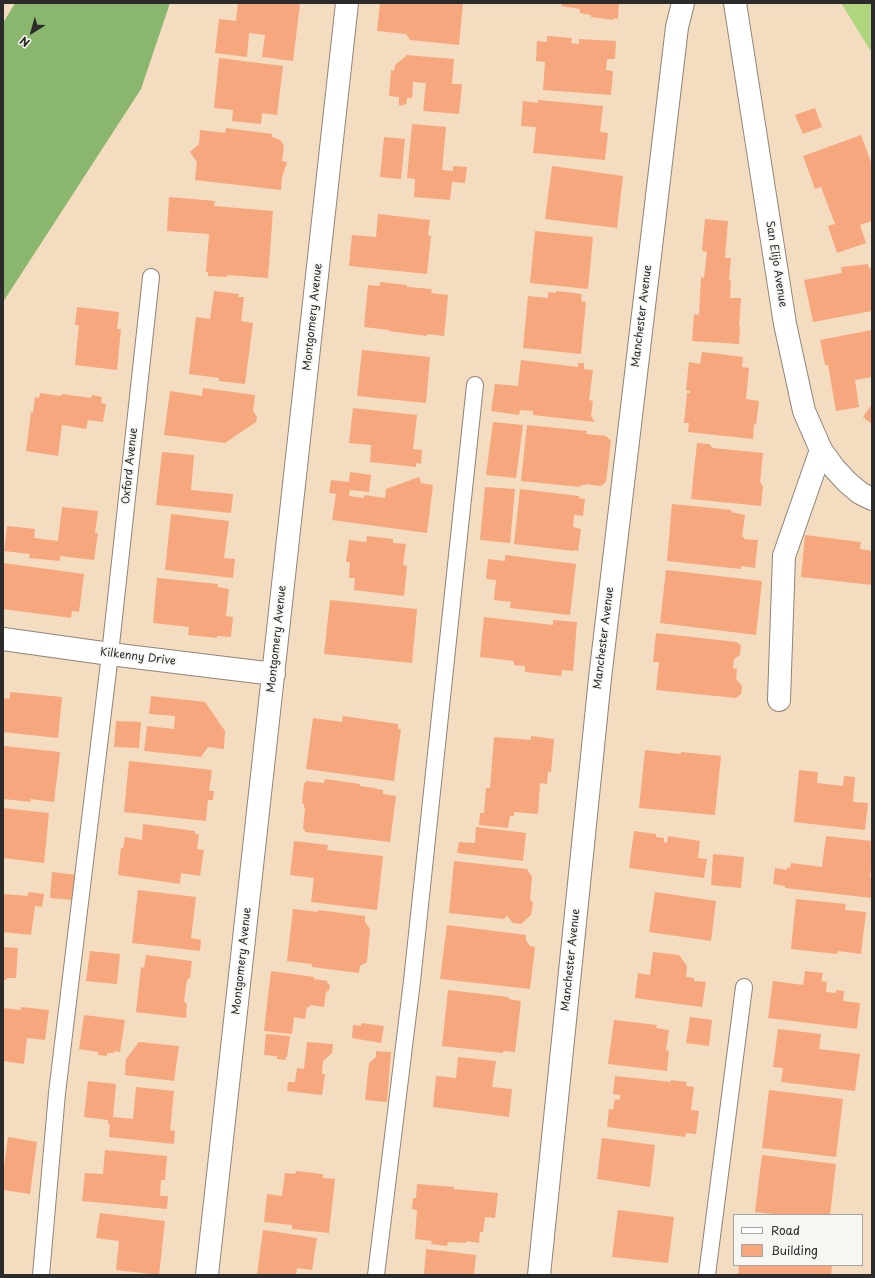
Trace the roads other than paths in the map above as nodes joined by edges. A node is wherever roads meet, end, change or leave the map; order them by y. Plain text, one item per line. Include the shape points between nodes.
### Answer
1 (347, 3) edge
2 (683, 3) edge
3 (735, 3) edge
4 (151, 278) dead end
5 (475, 385) dead end
6 (821, 450) junction
7 (872, 499) edge
8 (3, 639) edge
9 (110, 654) junction
10 (274, 674) junction
11 (779, 700) dead end
12 (744, 988) dead end
13 (41, 1275) edge
14 (207, 1275) edge
15 (376, 1275) edge
16 (539, 1275) edge
17 (707, 1275) edge

1 - 10 street, Montgomery Avenue
2 - 16 street, Manchester Avenue via 677,27 600,678
3 - 6 street, San Elijo Avenue via 785,324 804,411
4 - 9 lane, Oxford Avenue
5 - 15 lane via 413,973
6 - 7 street, San Elijo Avenue via 847,482
6 - 11 street via 784,556
8 - 9 street, Kilkenny Drive
9 - 10 street, Kilkenny Drive
9 - 13 lane, Oxford Avenue via 57,1093
10 - 14 street, Montgomery Avenue
12 - 17 lane

